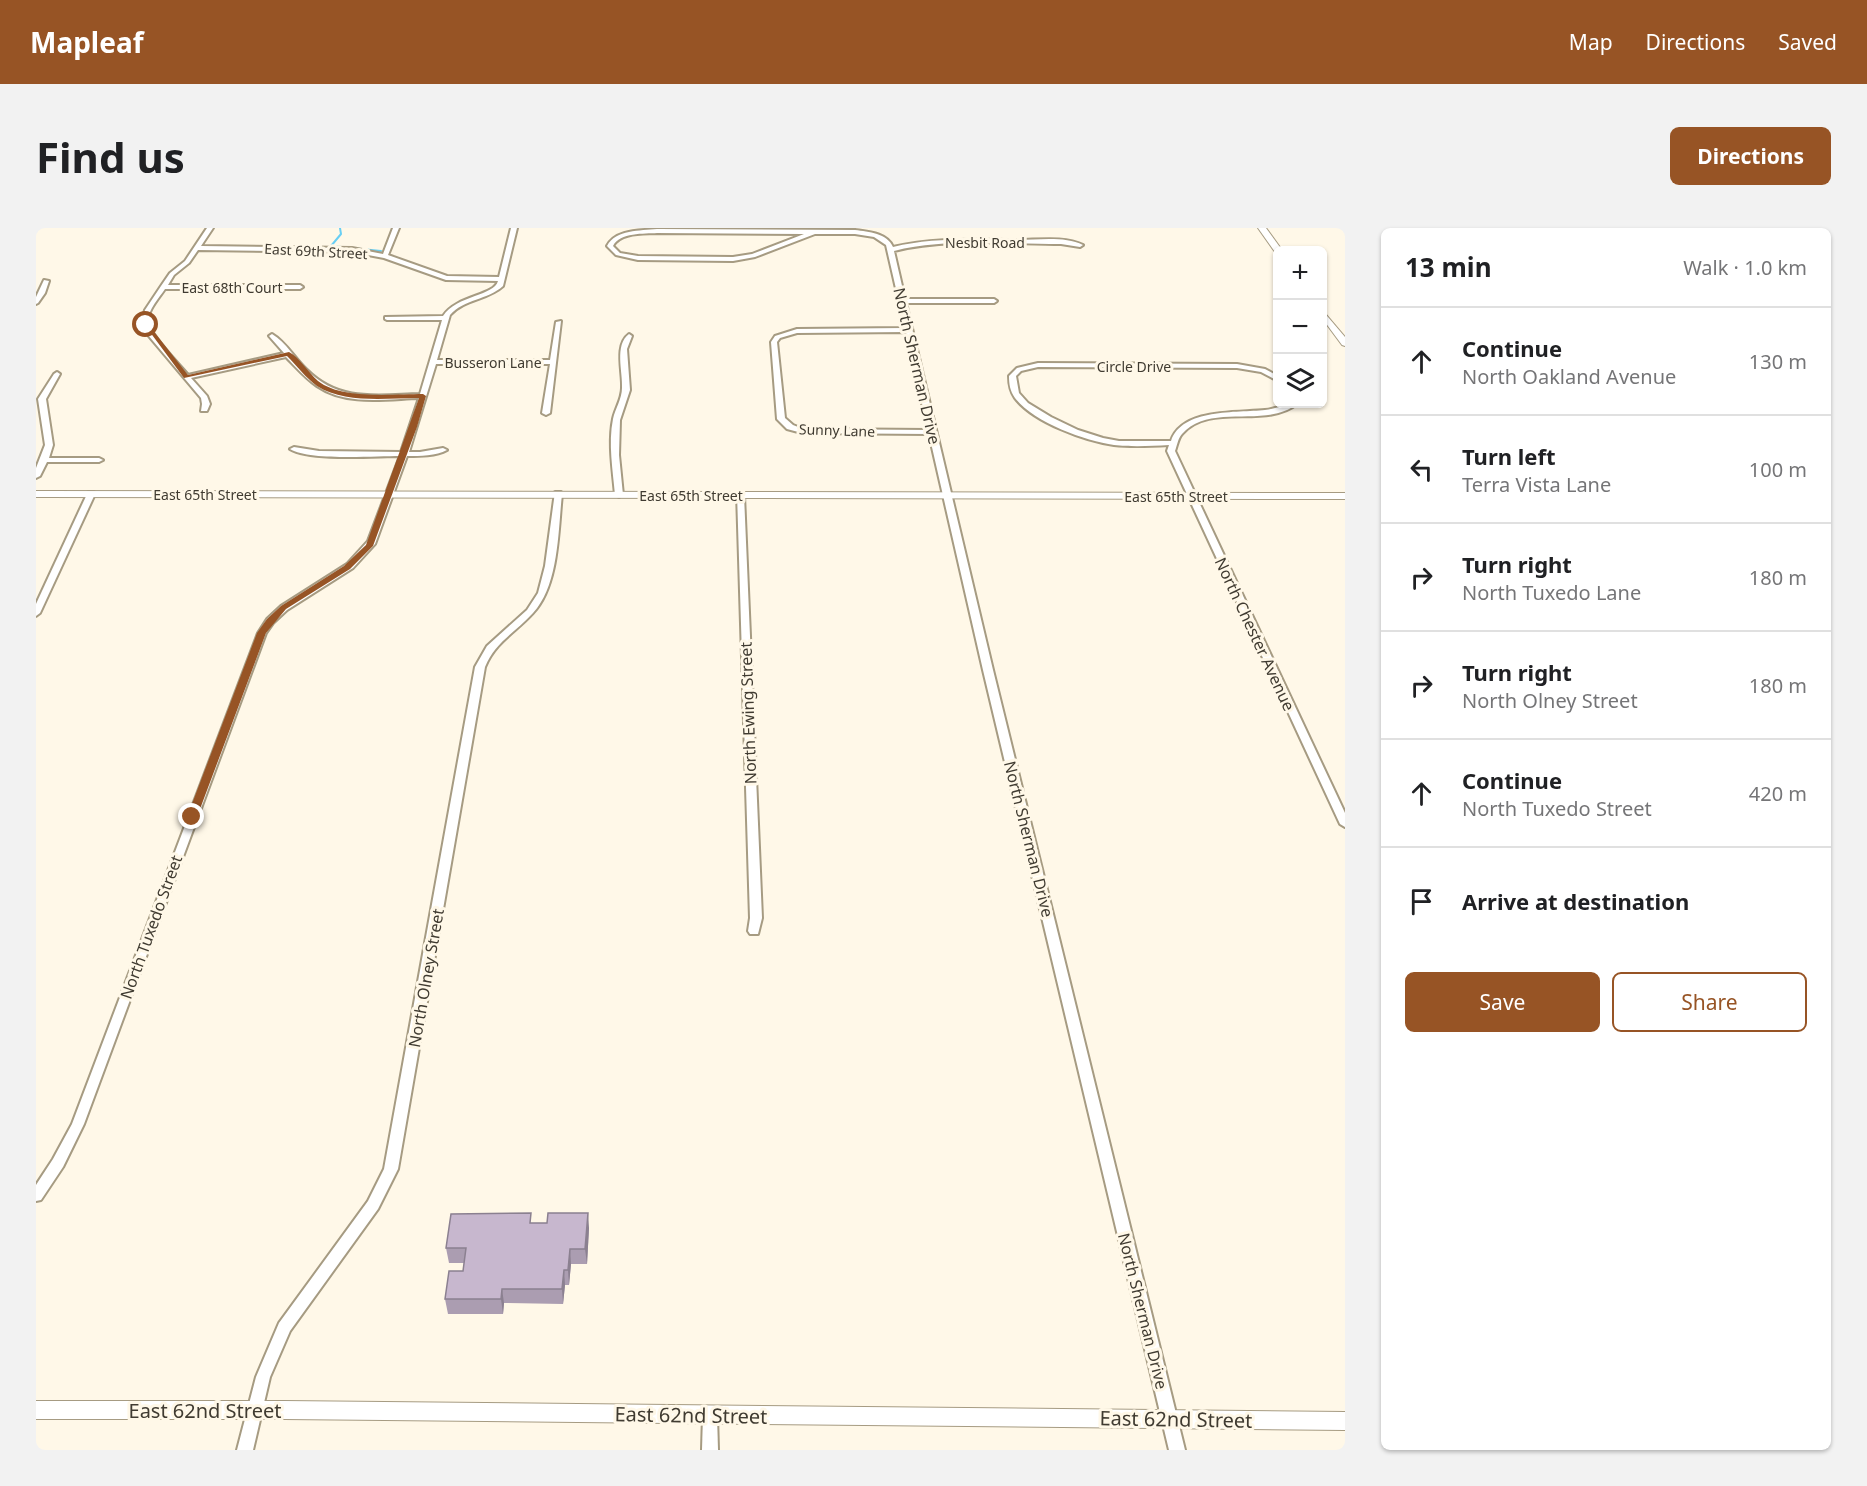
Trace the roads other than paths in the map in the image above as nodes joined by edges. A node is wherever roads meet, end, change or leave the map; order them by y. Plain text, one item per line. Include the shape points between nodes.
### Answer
1 (210, 228) edge
2 (396, 228) edge
3 (514, 228) edge
4 (1262, 228) edge
5 (816, 231) junction
6 (1080, 245) dead end
7 (1275, 246) edge
8 (197, 248) junction
9 (890, 250) junction
10 (385, 256) junction
11 (502, 279) junction
12 (46, 281) dead end
13 (163, 287) junction
14 (300, 287) dead end
15 (901, 301) junction
16 (994, 301) dead end
17 (36, 302) edge
18 (387, 318) dead end
19 (446, 318) junction
20 (1327, 318) edge
21 (559, 322) dead end
22 (908, 330) junction
23 (272, 336) dead end
24 (629, 336) dead end
25 (1345, 343) edge
26 (289, 354) junction
27 (433, 362) junction
28 (553, 362) junction
29 (57, 374) dead end
30 (1273, 376) edge
31 (187, 377) junction
32 (423, 396) junction
33 (1286, 408) edge
34 (204, 410) dead end
35 (546, 413) dead end
36 (932, 432) junction
37 (1173, 443) junction
38 (294, 449) dead end
39 (443, 450) dead end
40 (403, 453) junction
41 (44, 460) junction
42 (99, 460) dead end
43 (36, 476) edge
44 (36, 494) edge
45 (91, 494) junction
46 (558, 494) junction
47 (388, 495) junction
48 (619, 495) junction
49 (740, 495) junction
50 (948, 496) junction
51 (1191, 496) junction
52 (1345, 496) edge
53 (36, 613) edge
54 (1345, 824) edge
55 (754, 931) dead end
56 (36, 1196) edge
57 (36, 1410) edge
58 (254, 1410) junction
59 (710, 1415) junction
60 (1169, 1419) junction
61 (1345, 1421) edge
62 (245, 1450) edge
63 (710, 1450) edge
64 (1177, 1450) edge

1 - 8 street
2 - 10 street
3 - 11 street
4 - 7 street
5 - 5 street via 739,259 638,258 620,255 610,247 621,236 657,231
5 - 9 street via 874,234 886,241
6 - 9 street, Nesbit Road via 937,242
8 - 10 street, East 69th Street via 344,249
8 - 13 street
9 - 15 street, North Sherman Drive
10 - 11 street, East 69th Street via 446,278
11 - 19 street via 498,289 459,304
12 - 17 street
13 - 14 street, East 68th Court
13 - 31 street via 147,312 146,325
15 - 16 street
15 - 22 street, North Sherman Drive
18 - 19 street
19 - 27 street
20 - 25 street
21 - 28 street
22 - 36 street, North Sherman Drive
22 - 36 street, Sunny Lane via 797,331 778,336 774,342 780,417 802,431
23 - 26 street
24 - 48 street via 624,350 626,390 616,420
26 - 31 street
26 - 32 street via 330,391 361,396
27 - 28 street, Busseron Lane
27 - 32 street
28 - 35 street
29 - 41 street via 42,399 49,440
30 - 37 street, Circle Drive via 1250,367 1038,366 1019,369 1012,377 1016,393 1026,406 1102,441
31 - 34 street via 206,400
32 - 40 street
33 - 37 street via 1202,420 1182,430
36 - 50 street, North Sherman Drive
37 - 51 street, North Chester Avenue via 1173,458
38 - 40 street via 319,453
39 - 40 street
40 - 47 street
41 - 42 street
41 - 43 street
44 - 45 street, East 65th Street
45 - 47 street, East 65th Street
45 - 53 street
46 - 47 street, East 65th Street
46 - 48 street, East 65th Street
46 - 58 street, North Olney Street via 541,597 528,614 491,645 480,667 391,1169 373,1205 287,1321 267,1364
47 - 56 street, North Tuxedo Street via 374,537 361,556 284,608 262,633 80,1121
48 - 49 street, East 65th Street
49 - 50 street, East 65th Street
49 - 55 street, North Ewing Street
50 - 51 street, East 65th Street
50 - 60 street, North Sherman Drive
51 - 52 street, East 65th Street
51 - 54 street, North Chester Avenue
57 - 58 street, East 62nd Street
58 - 59 street, East 62nd Street
58 - 62 street, North Olney Street
59 - 60 street, East 62nd Street
59 - 63 street
60 - 61 street, East 62nd Street
60 - 64 street, North Sherman Drive

